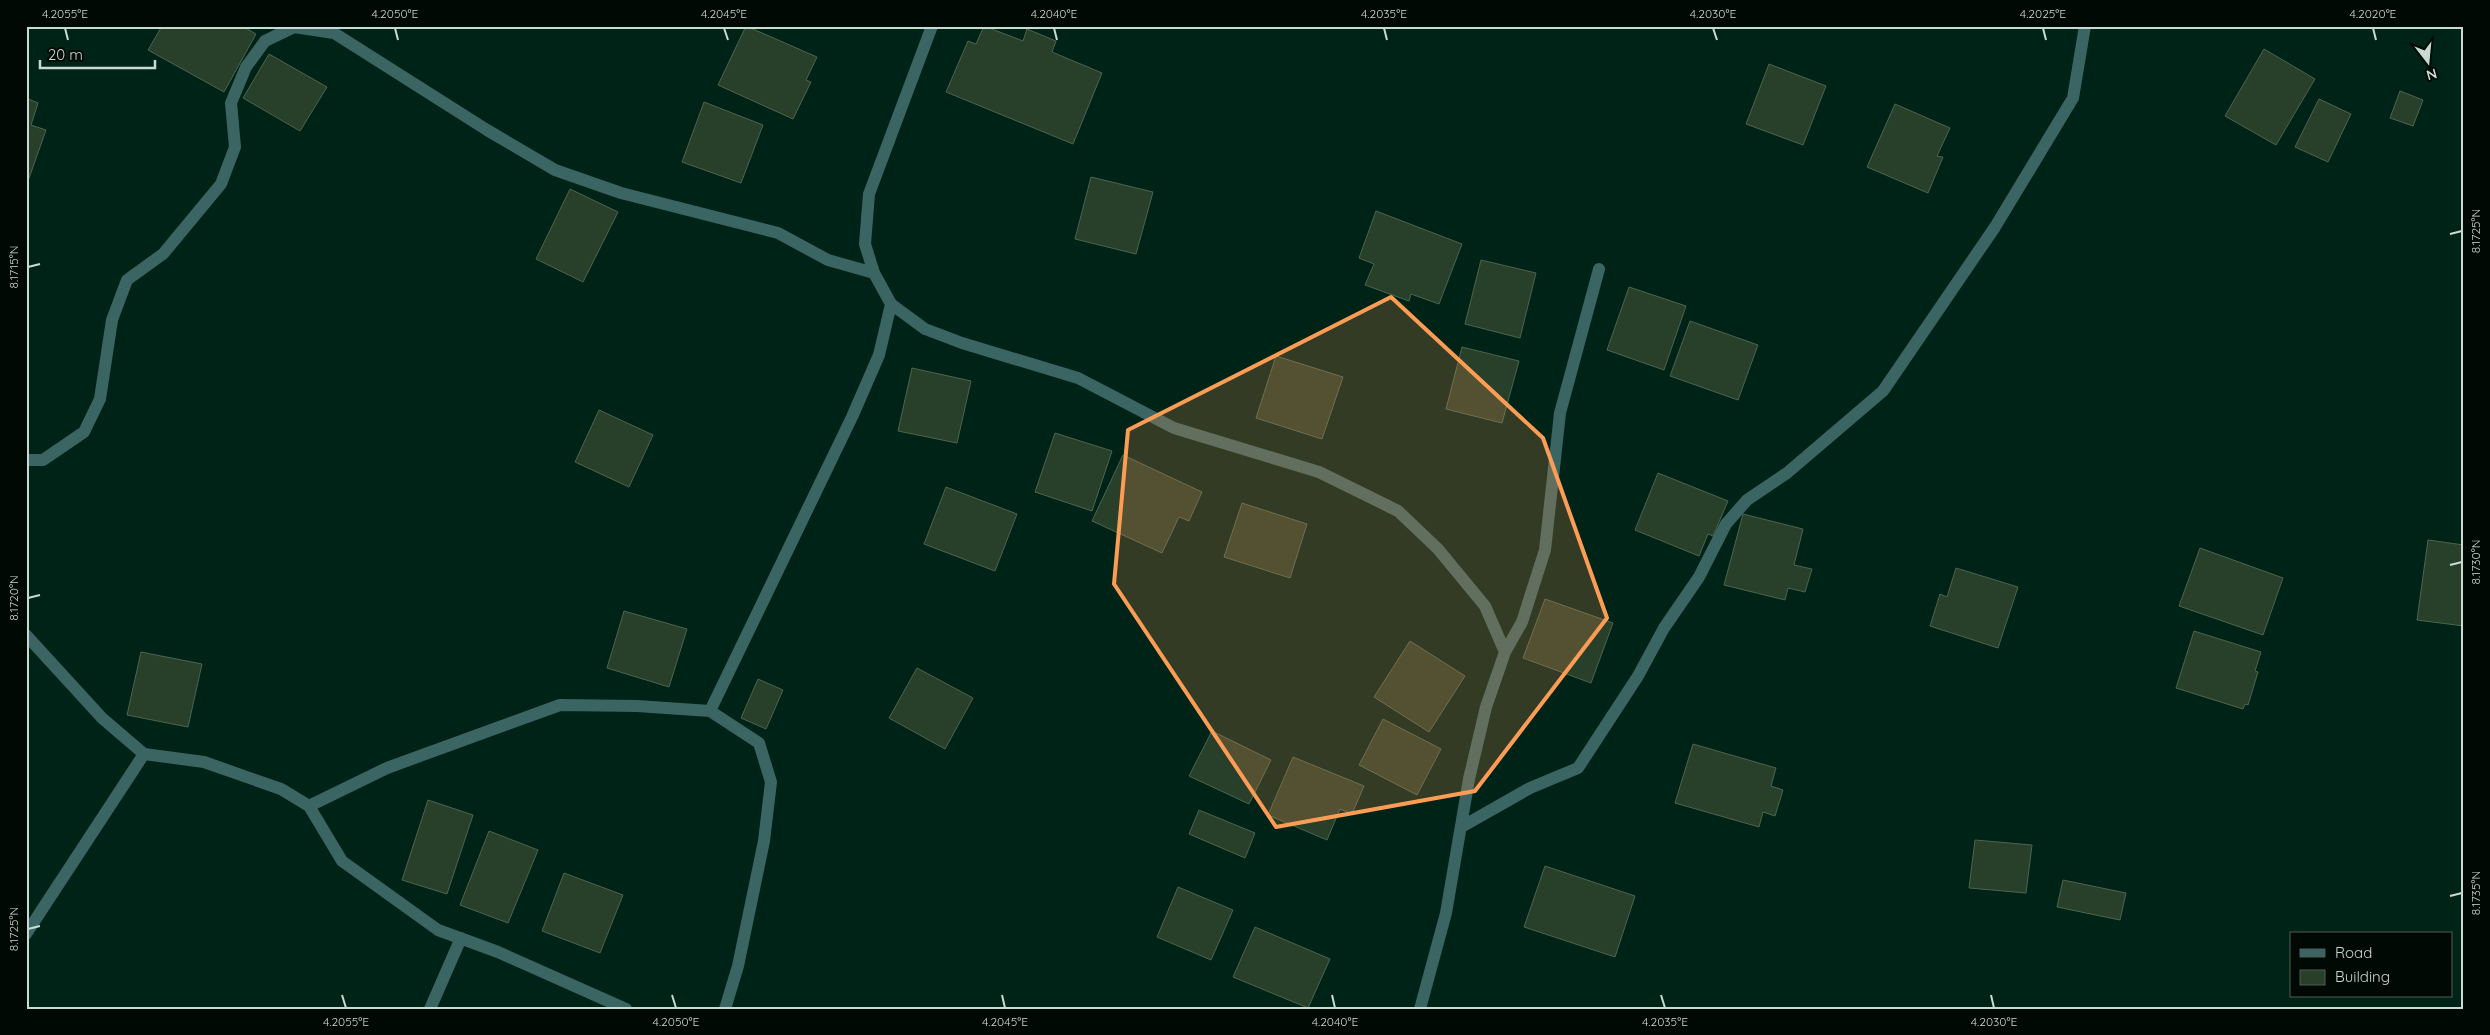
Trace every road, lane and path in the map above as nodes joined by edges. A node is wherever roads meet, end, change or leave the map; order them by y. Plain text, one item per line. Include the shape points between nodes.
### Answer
1 (932, 26) edge
2 (2085, 26) edge
3 (1598, 269) dead end
4 (874, 273) junction
5 (891, 304) junction
6 (26, 460) edge
7 (26, 635) edge
8 (1505, 652) junction
9 (710, 711) junction
10 (144, 754) junction
11 (308, 806) junction
12 (1463, 826) junction
13 (26, 934) edge
14 (461, 938) junction
15 (430, 1009) edge
16 (626, 1009) edge
17 (725, 1009) edge
18 (1420, 1009) edge

1 - 4 street via 869,194 865,244
2 - 12 street via 2073,98 1995,227 1883,391 1787,473 1746,500 1726,524 1699,577 1578,768 1530,788
3 - 8 street via 1560,413 1544,550 1522,622
4 - 5 street
4 - 6 street via 828,260 778,233 621,193 555,170 334,33 294,27 265,41 246,67 231,103 235,147 220,184 163,254 128,280 112,320 100,399 84,432 43,460
5 - 8 street via 925,329 1078,378 1174,428 1319,472 1398,511 1438,549 1486,606
5 - 9 street via 879,355 852,417
7 - 10 street via 102,718
8 - 12 street via 1486,707 1469,779
9 - 11 street via 560,705 387,768
9 - 17 street via 759,743 770,782 764,841 752,906
10 - 11 street via 204,762 281,789
10 - 13 street
11 - 14 street via 342,861 438,930
12 - 18 street via 1446,913
14 - 15 street
14 - 16 street

